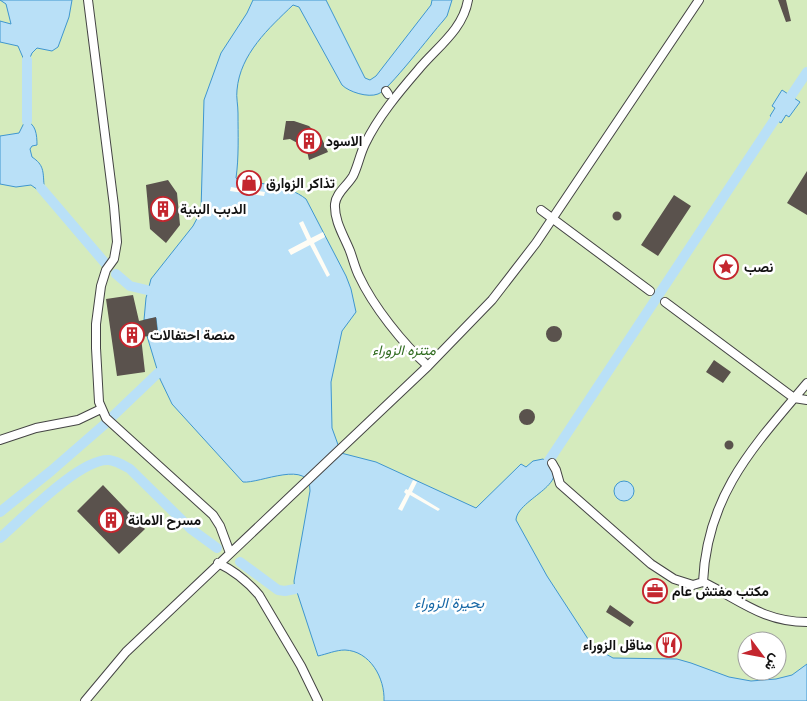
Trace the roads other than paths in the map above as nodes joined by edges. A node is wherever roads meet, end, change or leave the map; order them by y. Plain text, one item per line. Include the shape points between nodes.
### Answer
1 (88, 0) edge
2 (468, 0) edge
3 (698, 0) edge
4 (542, 210) dead end
5 (552, 217) junction
6 (650, 291) dead end
7 (665, 302) dead end
8 (428, 366) junction
9 (807, 383) edge
10 (794, 398) junction
11 (807, 400) edge
12 (101, 410) junction
13 (0, 440) edge
14 (552, 463) dead end
15 (230, 553) junction
16 (218, 563) junction
17 (703, 582) junction
18 (807, 622) edge
19 (85, 701) edge
20 (318, 701) edge

1 - 12 street via 117,242 114,259 101,286 97,310 96,348
2 - 8 street via 462,20 417,70 377,124 352,177 336,197 335,206 336,218 358,275 370,296 413,352
3 - 5 street
4 - 5 street
5 - 6 street
5 - 8 street via 497,294
7 - 10 street
8 - 15 street
9 - 10 street
10 - 11 street
10 - 17 street via 748,454 724,493 712,528
12 - 13 street via 78,420 36,428
12 - 15 street via 136,447 213,515
14 - 17 street via 560,484 651,564 693,585
15 - 16 street
16 - 19 street via 126,652
16 - 20 street via 235,572 259,595 302,666
17 - 18 street via 770,618

